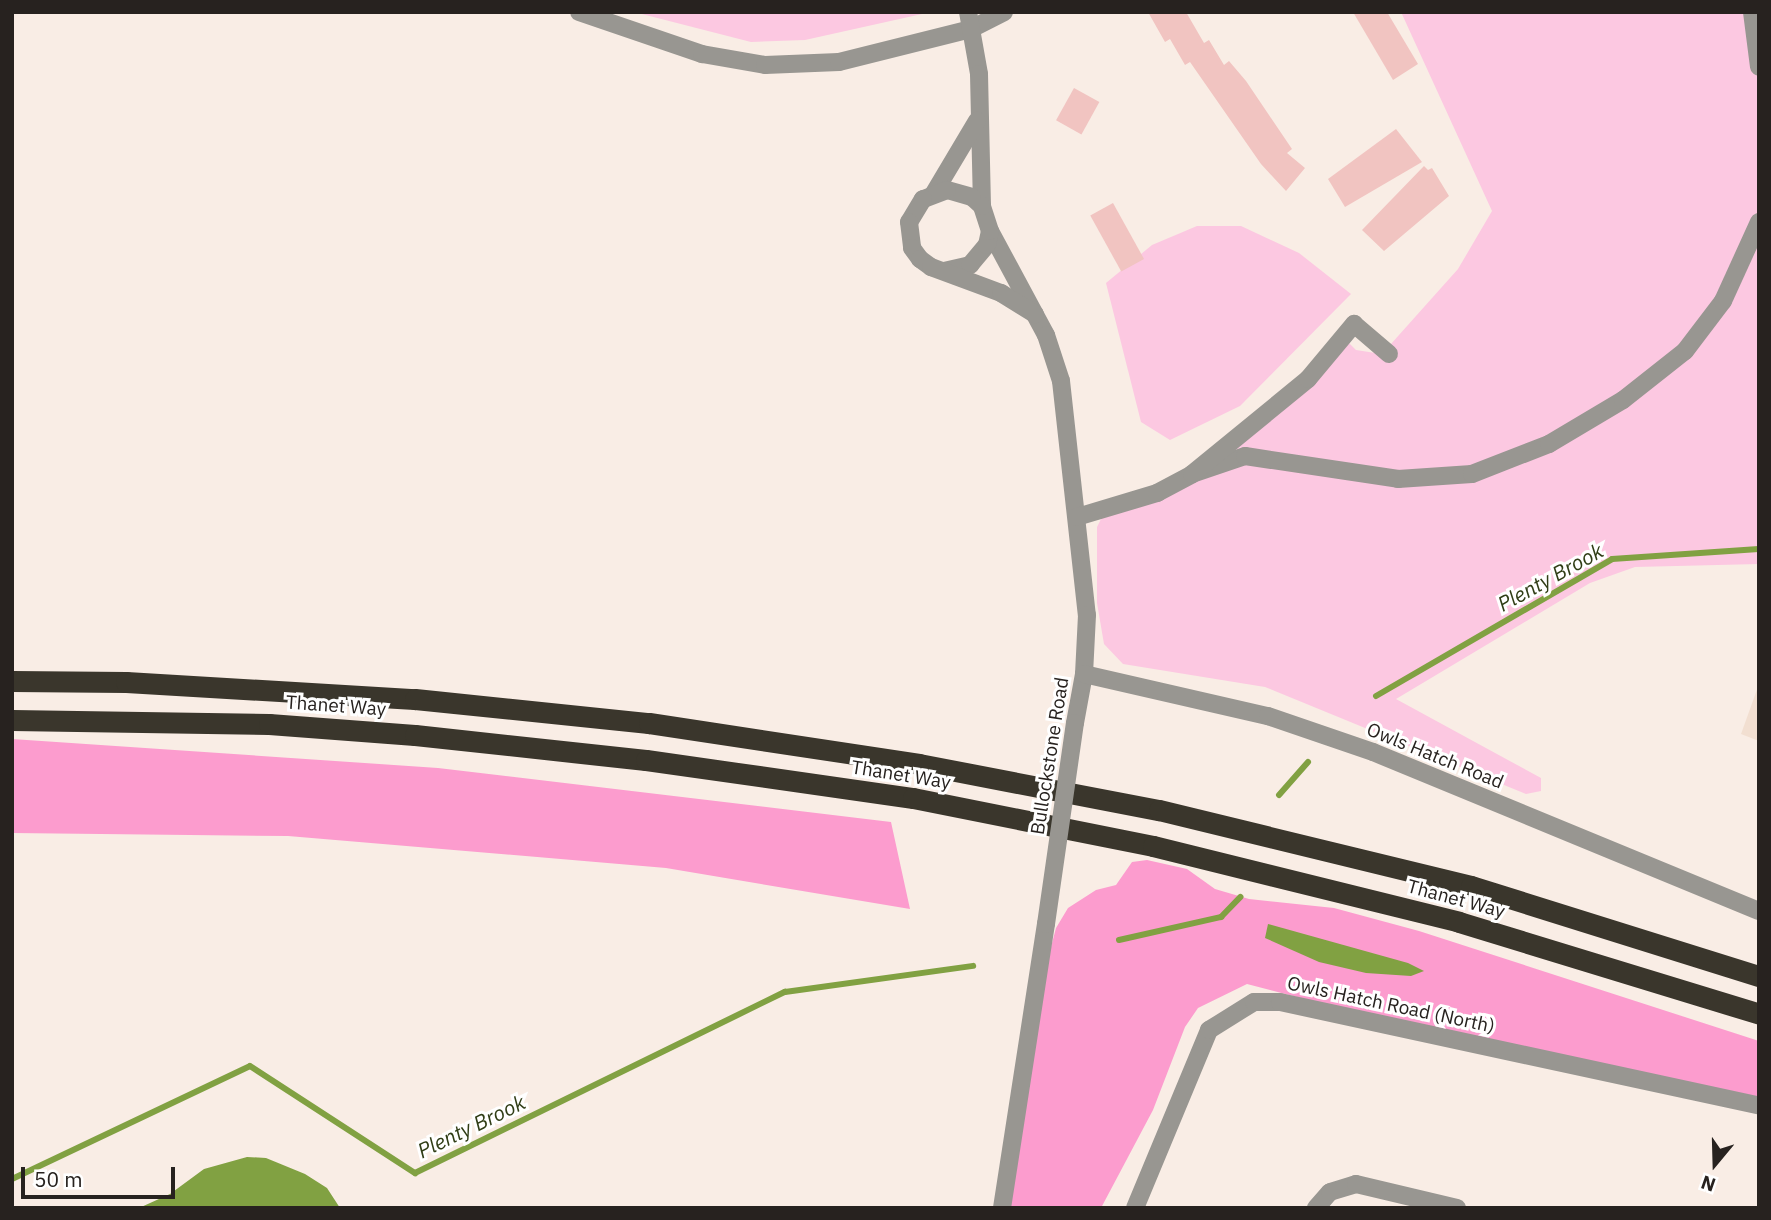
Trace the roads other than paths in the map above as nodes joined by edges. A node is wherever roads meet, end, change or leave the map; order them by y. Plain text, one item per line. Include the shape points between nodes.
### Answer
1 (579, 12) edge
2 (1004, 12) edge
3 (1752, 12) edge
4 (970, 21) edge
5 (1759, 65) edge
6 (978, 118) junction
7 (934, 193) junction
8 (982, 206) junction
9 (1759, 222) edge
10 (990, 231) junction
11 (944, 271) junction
12 (1035, 314) junction
13 (1389, 354) dead end
14 (1192, 474) junction
15 (1077, 517) junction
16 (1084, 674) junction
17 (12, 681) edge
18 (12, 720) edge
19 (1759, 911) edge
20 (1759, 976) edge
21 (1759, 1014) edge
22 (1759, 1106) edge
23 (1002, 1208) edge
24 (1135, 1208) edge
25 (1316, 1208) edge
26 (1457, 1208) edge

1 - 4 street via 702,54 765,65 839,62
2 - 4 street
3 - 5 street
4 - 6 street, Bullockstone Road via 979,74
6 - 7 street, Bullockstone Road
6 - 8 street, Bullockstone Road
7 - 8 street via 960,192
7 - 11 street, Bullockstone Road via 914,209 908,235 920,259
8 - 10 street, Bullockstone Road
9 - 14 street via 1723,301 1685,351 1623,400 1549,444 1472,474 1398,479 1245,456
10 - 11 street via 988,244 971,265
10 - 12 street, Bullockstone Road
11 - 12 street, Bullockstone Road via 1001,293
12 - 15 street, Bullockstone Road via 1061,382
13 - 14 street via 1354,324 1308,379
14 - 15 street via 1157,493
15 - 16 street, Bullockstone Road via 1087,615
16 - 19 street, Owls Hatch Road via 1268,716 1373,752
16 - 23 street, Bullockstone Road, bridge
17 - 20 highway, Thanet Way via 126,682 415,699 649,723 919,764 1159,810 1471,886
18 - 21 highway, Thanet Way via 256,724 415,735 646,760 913,799 1153,846 1460,922
22 - 24 street, Owls Hatch Road (North) via 1280,1002 1254,1002 1209,1030
25 - 26 street via 1330,1192 1356,1184

